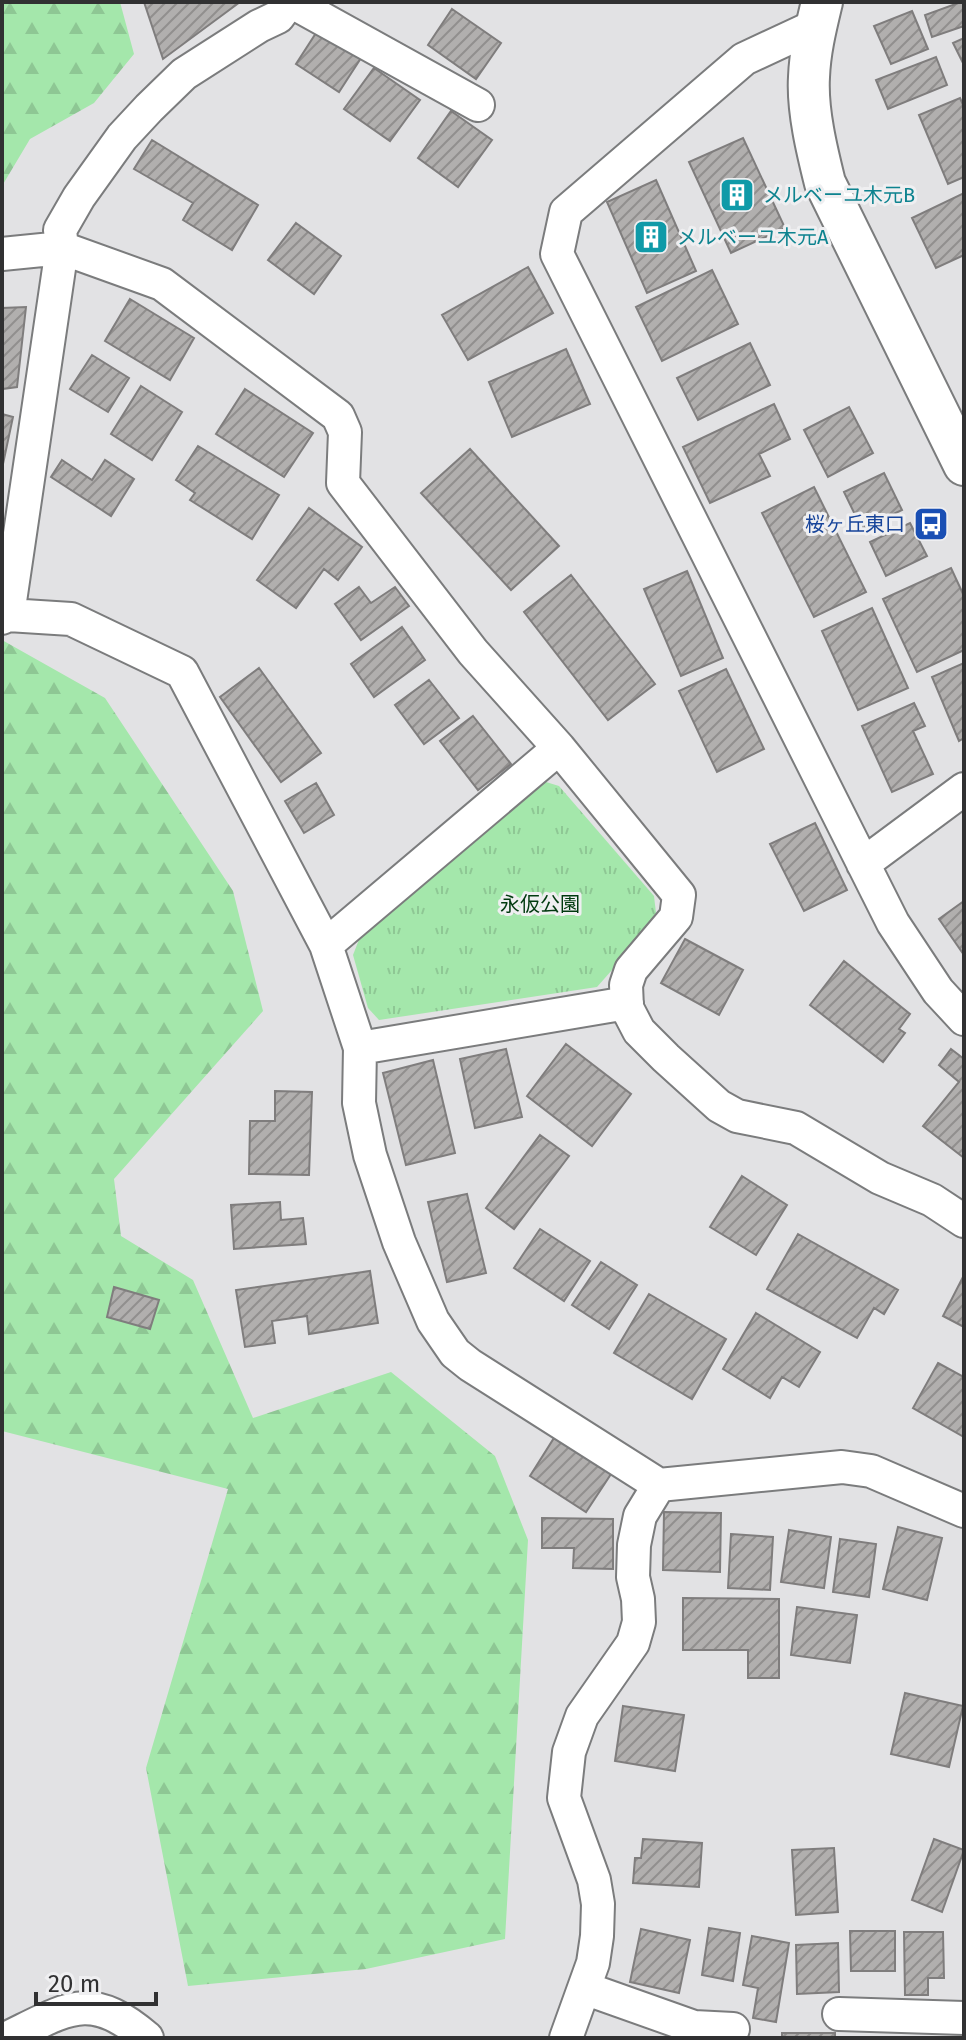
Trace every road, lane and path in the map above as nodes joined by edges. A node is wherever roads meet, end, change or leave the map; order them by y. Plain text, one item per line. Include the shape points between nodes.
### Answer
1 (291, 2) edge
2 (819, 13) edge
3 (478, 105) dead end
4 (62, 248) junction
5 (2, 254) edge
6 (964, 465) edge
7 (5, 617) edge
8 (559, 748) junction
9 (964, 789) edge
10 (863, 864) junction
11 (326, 945) junction
12 (627, 1003) junction
13 (964, 1019) edge
14 (360, 1048) junction
15 (964, 1221) edge
16 (659, 1485) junction
17 (964, 1511) edge
18 (584, 1988) junction
19 (839, 2014) dead end
20 (964, 2018) edge
21 (733, 2029) dead end
22 (7, 2038) edge
23 (147, 2038) edge
24 (566, 2038) edge

1 - 3 street
1 - 4 street via 278,17 184,74 122,137 60,230
2 - 6 street via 809,80 825,183
2 - 10 street via 744,59 566,212 557,254
4 - 5 street
4 - 7 street
4 - 8 street via 162,284 338,416 345,432 343,483 473,652
7 - 11 street via 71,619 182,672
8 - 11 street
8 - 12 street via 679,895 676,917 631,970
9 - 10 street
10 - 13 street via 893,923 938,991
11 - 14 street
12 - 14 street
12 - 15 street via 639,1031 719,1106 737,1116 796,1128
14 - 16 street via 359,1103 370,1155 433,1321 470,1365
16 - 17 street via 842,1467 871,1471
16 - 18 street via 640,1516 634,1545 639,1622 633,1643 582,1716 569,1752 564,1798 598,1904 593,1963
18 - 21 street via 694,2027
18 - 24 street
19 - 20 street
22 - 23 street via 76,2008 97,2008 119,2017

